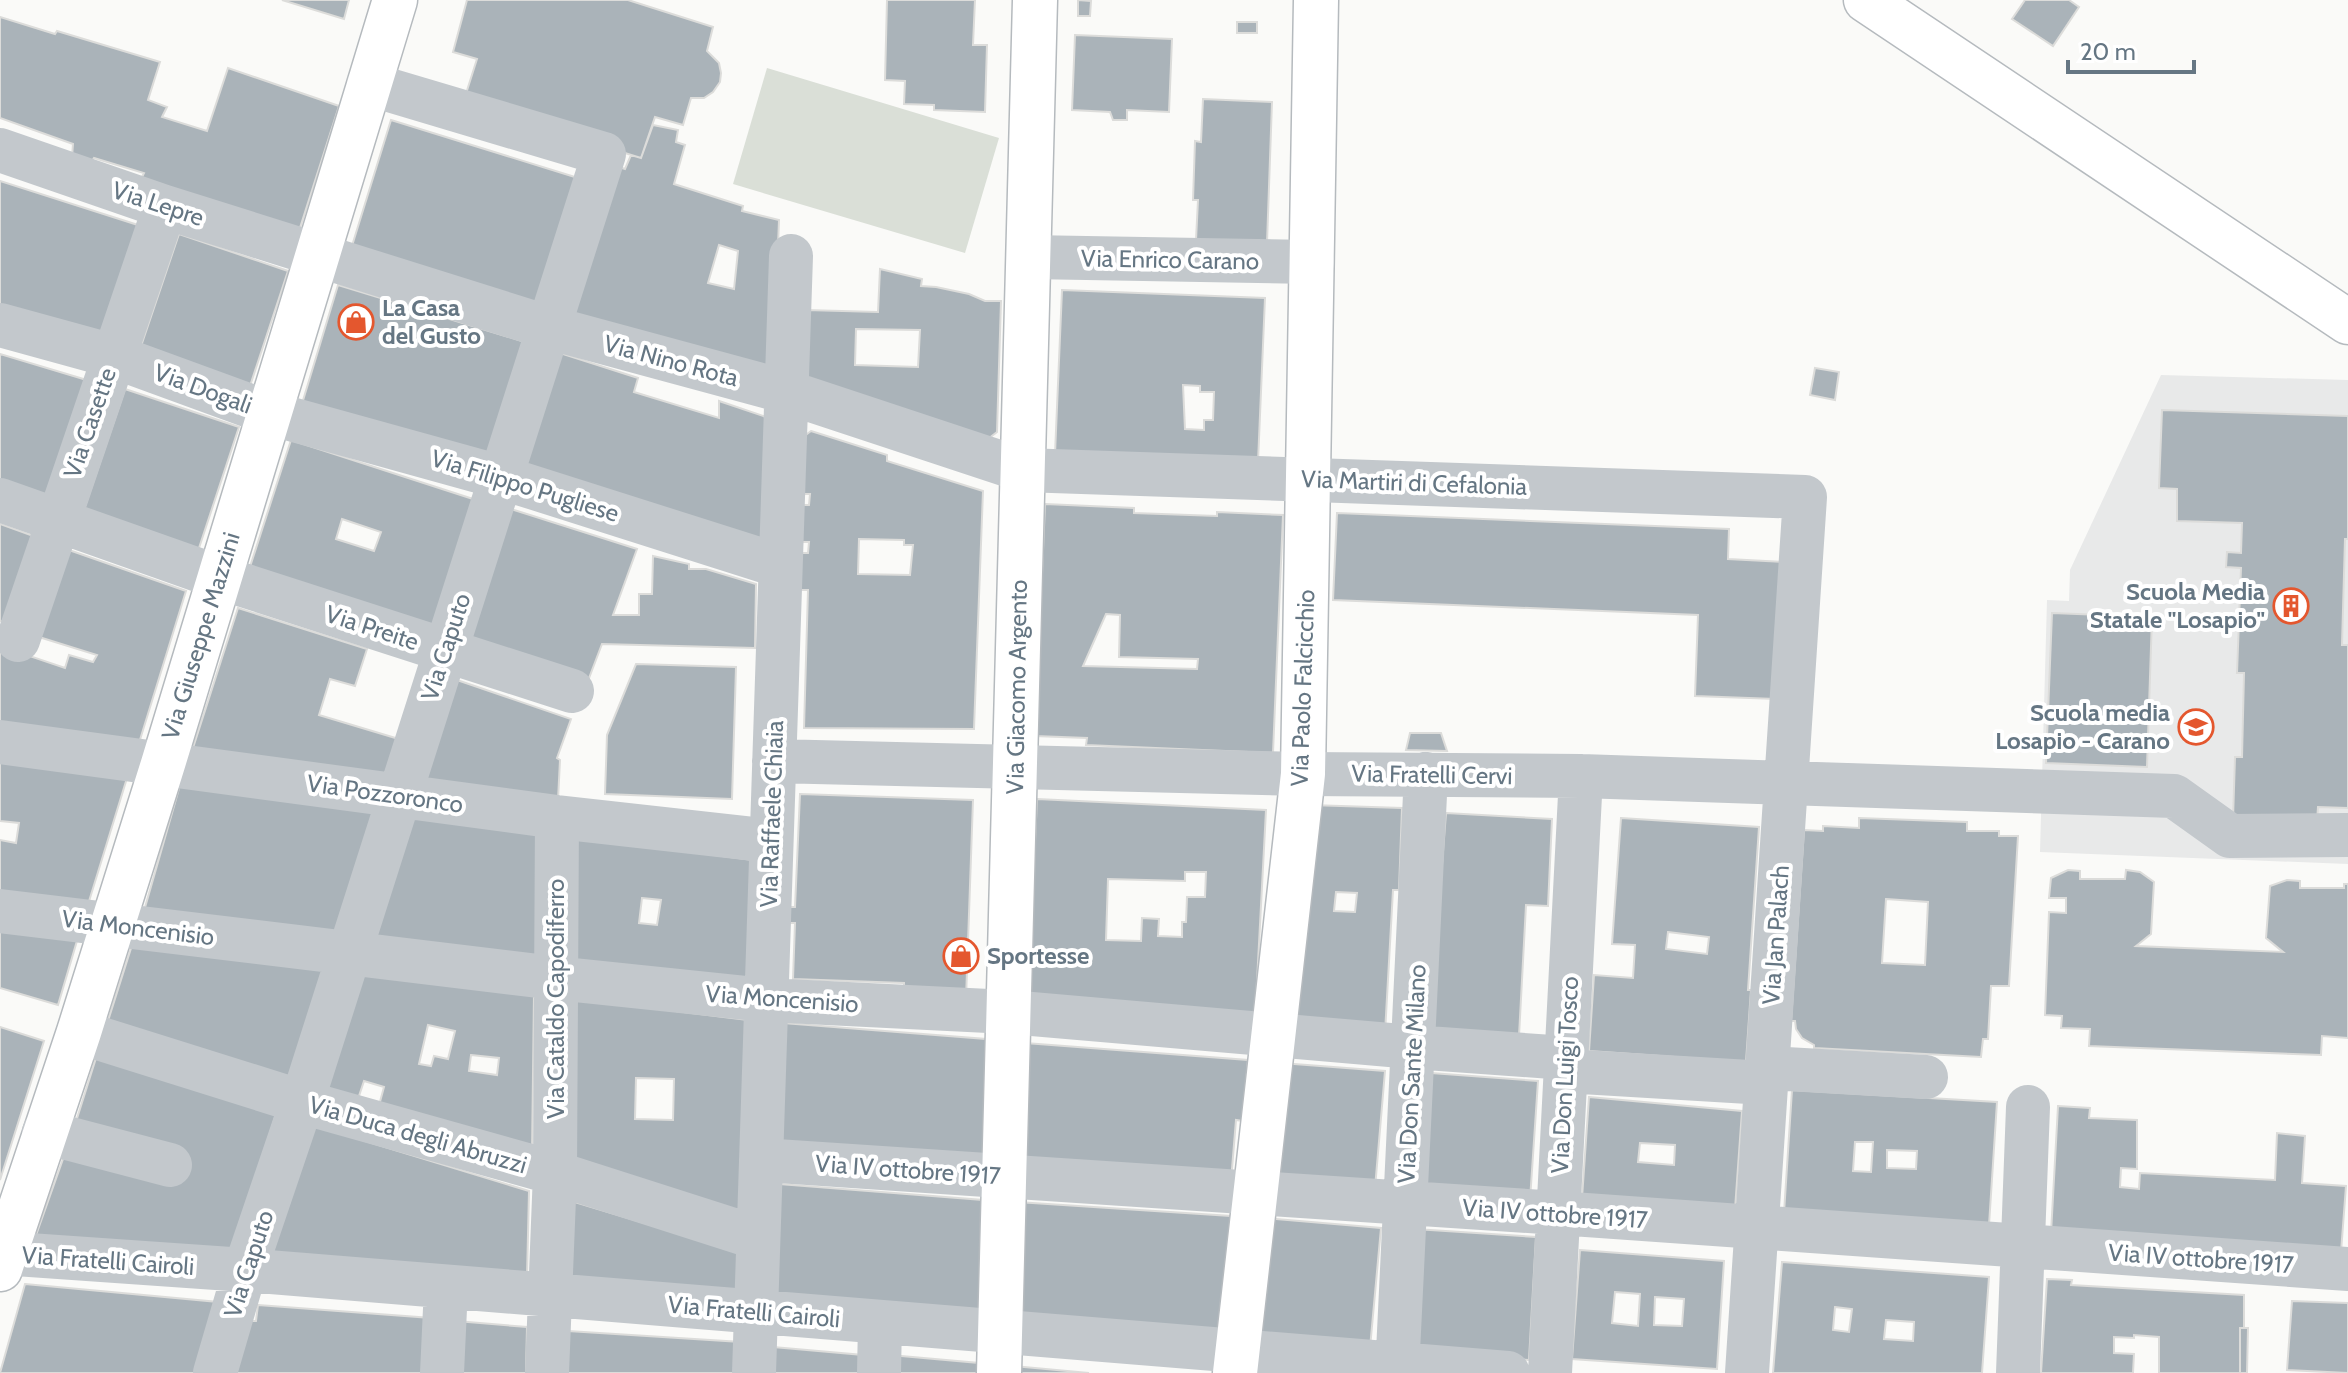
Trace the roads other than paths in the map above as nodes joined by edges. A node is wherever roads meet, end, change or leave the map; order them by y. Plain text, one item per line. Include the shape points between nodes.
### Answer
1 (395, 0) edge
2 (1035, 0) edge
3 (1316, 0) edge
4 (1866, 0) edge
5 (369, 84) junction
6 (0, 150) edge
7 (165, 207) junction
8 (318, 255) junction
9 (791, 256) dead end
10 (1029, 257) junction
11 (1312, 262) junction
12 (2348, 322) edge
13 (0, 325) edge
14 (547, 327) junction
15 (113, 356) junction
16 (787, 392) junction
17 (269, 413) junction
18 (1023, 470) junction
19 (500, 477) junction
20 (1308, 479) junction
21 (1805, 497) joint
22 (0, 500) edge
23 (58, 519) junction
24 (780, 566) junction
25 (218, 577) junction
26 (23, 642) edge
27 (444, 651) junction
28 (572, 691) dead end
29 (0, 742) edge
30 (774, 761) junction
31 (163, 764) junction
32 (1015, 768) junction
33 (1303, 774) junction
34 (1426, 774) junction
35 (1581, 776) junction
36 (1787, 783) junction
37 (398, 796) junction
38 (557, 817) junction
39 (2348, 835) edge
40 (771, 841) junction
41 (0, 911) edge
42 (111, 925) junction
43 (348, 953) junction
44 (555, 978) junction
45 (766, 1000) junction
46 (1009, 1012) junction
47 (79, 1032) junction
48 (1274, 1034) junction
49 (1413, 1047) junction
50 (1566, 1064) junction
51 (1767, 1076) junction
52 (1926, 1077) dead end
53 (302, 1102) junction
54 (2028, 1107) dead end
55 (44, 1132) junction
56 (761, 1160) junction
57 (170, 1165) dead end
58 (555, 1173) junction
59 (1005, 1176) junction
60 (1256, 1192) junction
61 (1406, 1204) junction
62 (1558, 1213) junction
63 (1756, 1228) junction
64 (758, 1238) junction
65 (2024, 1246) junction
66 (2, 1259) edge
67 (2348, 1269) edge
68 (245, 1270) junction
69 (446, 1287) junction
70 (550, 1295) junction
71 (756, 1312) junction
72 (880, 1323) junction
73 (1000, 1352) edge
74 (1236, 1362) edge
75 (1397, 1369) edge
76 (215, 1373) edge
77 (442, 1373) edge
78 (547, 1373) edge
79 (754, 1373) edge
80 (879, 1373) edge
81 (1508, 1373) edge
82 (1550, 1373) edge
83 (1747, 1373) edge
84 (2018, 1373) edge

1 - 5 main road, Via Giuseppe Mazzini
2 - 10 main road, Via Giacomo Argento
3 - 11 main road, Via Paolo Falcicchio
4 - 12 main road
5 - 8 main road, Via Giuseppe Mazzini
5 - 14 street, Via Caputo via 604,154
6 - 7 street, Via Lepre
7 - 8 street, Via Lepre
7 - 15 street, Via Casette
8 - 14 street, Via Nino Rota
8 - 17 main road, Via Giuseppe Mazzini
9 - 16 street, Via Raffaele Chiaia
10 - 11 street, Via Enrico Carano
10 - 18 main road, Via Giacomo Argento
11 - 20 main road, Via Paolo Falcicchio
13 - 15 street, Via Dogali
14 - 16 street, Via Nino Rota
14 - 19 street, Via Caputo
15 - 17 street, Via Dogali
15 - 23 street, Via Casette
16 - 18 street, Via Nino Rota
16 - 24 street, Via Raffaele Chiaia
17 - 19 street, Via Filippo Pugliese
17 - 25 main road, Via Giuseppe Mazzini
18 - 20 street, Via Martiri di Cefalonia
18 - 32 main road, Via Giacomo Argento
19 - 24 street, Via Filippo Pugliese
19 - 27 street, Via Caputo
20 - 21 street, Via Martiri di Cefalonia
20 - 33 main road, Via Paolo Falcicchio
21 - 36 street, Via Jan Palach
22 - 23 street, Via Preite
23 - 25 street, Via Preite
23 - 26 street, Via Casette
24 - 30 street, Via Raffaele Chiaia
25 - 27 street, Via Preite
25 - 31 main road, Via Giuseppe Mazzini
27 - 28 street, Via Preite
27 - 37 street, Via Caputo
29 - 31 street, Via Pozzoronco
30 - 32 street, Via Fratelli Cervi
30 - 40 street, Via Raffaele Chiaia
31 - 37 street, Via Pozzoronco
31 - 42 main road, Via Giuseppe Mazzini
32 - 33 street, Via Fratelli Cervi
32 - 46 main road, Via Giacomo Argento
33 - 34 street, Via Fratelli Cervi
33 - 48 main road, Via Paolo Falcicchio
34 - 35 street, Via Fratelli Cervi
34 - 49 street, Via Don Sante Milano
35 - 36 street, Via Fratelli Cervi
35 - 50 street, Via Don Luigi Tosco
36 - 39 street, Via Fratelli Cervi via 2174,796 2230,836
36 - 51 street, Via Jan Palach
37 - 38 street, Via Pozzoronco
37 - 43 street, Via Caputo
38 - 40 street, Via Pozzoronco
38 - 44 street, Via Cataldo Capodiferro
40 - 45 street, Via Raffaele Chiaia
41 - 42 street, Via Moncenisio
42 - 43 street, Via Moncenisio
42 - 47 main road, Via Giuseppe Mazzini
43 - 44 street, Via Moncenisio
43 - 53 street, Via Caputo
44 - 45 street, Via Moncenisio
44 - 58 street, Via Cataldo Capodiferro
45 - 46 street, Via Moncenisio
45 - 56 street, Via Raffaele Chiaia
46 - 48 street, Via Moncenisio
46 - 59 main road, Via Giacomo Argento
47 - 53 street, Via Duca degli Abruzzi
47 - 55 main road, Via Giuseppe Mazzini
48 - 49 street, Via Moncenisio
48 - 60 main road, Via Paolo Falcicchio
49 - 50 street, Via Moncenisio
49 - 61 street, Via Don Sante Milano
50 - 51 street, Via Moncenisio
50 - 62 street, Via Don Luigi Tosco
51 - 52 street, Via Moncenisio
51 - 63 street, Via Jan Palach
53 - 58 street, Via Duca degli Abruzzi
53 - 68 street, Via Caputo
54 - 65 street
55 - 57 street
55 - 66 main road, Via Giuseppe Mazzini
56 - 59 street, Via IV ottobre 1917
56 - 64 street, Via Raffaele Chiaia
58 - 64 street, Via Duca degli Abruzzi
58 - 70 street, Via Cataldo Capodiferro
59 - 60 street, Via IV ottobre 1917
59 - 73 main road, Via Giacomo Argento
60 - 61 street, Via IV ottobre 1917
60 - 74 main road, Via Paolo Falcicchio
61 - 62 street, Via IV ottobre 1917
61 - 75 street, Via Don Sante Milano
62 - 63 street, Via IV ottobre 1917
62 - 82 street, Via Don Luigi Tosco
63 - 65 street, Via IV ottobre 1917
63 - 83 street, Via Jan Palach
64 - 71 street, Via Raffaele Chiaia
65 - 67 street, Via IV ottobre 1917
65 - 84 street
66 - 68 street, Via Fratelli Cairoli
68 - 69 street, Via Fratelli Cairoli
68 - 76 street, Via Caputo
69 - 70 street, Via Fratelli Cairoli
69 - 77 street
70 - 71 street, Via Fratelli Cairoli
70 - 78 street, Via Cataldo Capodiferro
71 - 72 street, Via Fratelli Cairoli
71 - 79 street, Via Raffaele Chiaia
72 - 73 street, Via Fratelli Cairoli
72 - 80 street
73 - 74 street, Via Fratelli Cairoli
74 - 75 street, Via Fratelli Cairoli
75 - 81 street, Via Fratelli Cairoli

